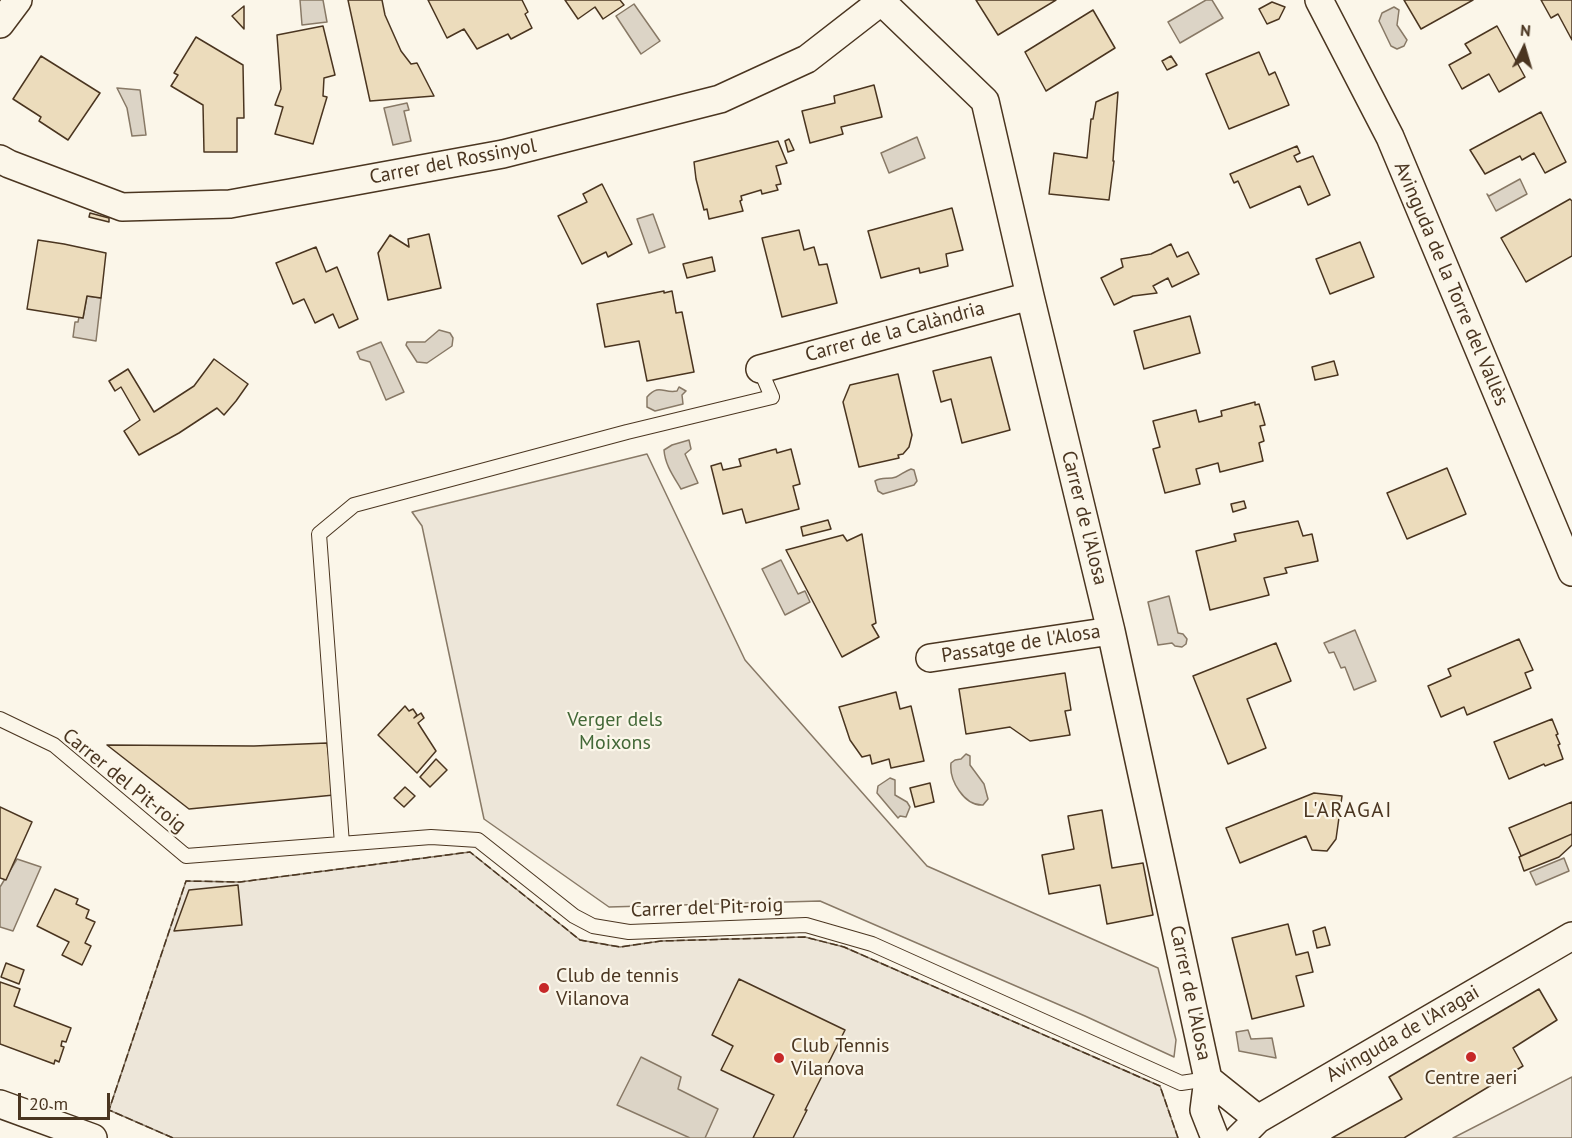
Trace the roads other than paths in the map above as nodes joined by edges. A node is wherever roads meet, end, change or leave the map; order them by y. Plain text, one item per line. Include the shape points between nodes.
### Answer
1 (18, 0) edge
2 (882, 0) edge
3 (1318, 0) edge
4 (0, 24) edge
5 (0, 159) edge
6 (1030, 296) junction
7 (760, 369) joint
8 (1572, 573) edge
9 (1111, 631) junction
10 (930, 658) dead end
11 (0, 719) edge
12 (342, 844) junction
13 (1572, 936) edge
14 (1208, 1079) junction
15 (0, 1104) edge
16 (1258, 1119) junction
17 (93, 1138) edge
18 (1215, 1138) edge
19 (1239, 1138) edge

1 - 4 street
2 - 5 street, Carrer del Rossinyol via 807,59 720,99 503,154 241,202 122,207
2 - 6 street, Carrer de l'Alosa via 985,101
3 - 8 street, Avinguda de la Torre del Vallès via 1390,137
6 - 7 street, Carrer de la Calàndria
6 - 9 street, Carrer de l'Alosa
7 - 12 lane via 772,397 354,505 319,534
9 - 10 street, Passatge de l'Alosa
9 - 14 street, Carrer de l'Alosa
11 - 12 lane, Carrer del Pit-roig via 54,745 186,856
12 - 14 lane, Carrer del Pit-roig via 431,837 478,840 574,916 593,926 629,932 806,925 872,944 1180,1083
13 - 16 street, Avinguda de l'Aragai
14 - 16 street, Carrer de l'Alosa
14 - 18 street, Carrer de l'Alosa via 1204,1110
15 - 17 street
16 - 19 street, Avinguda de l'Aragai

